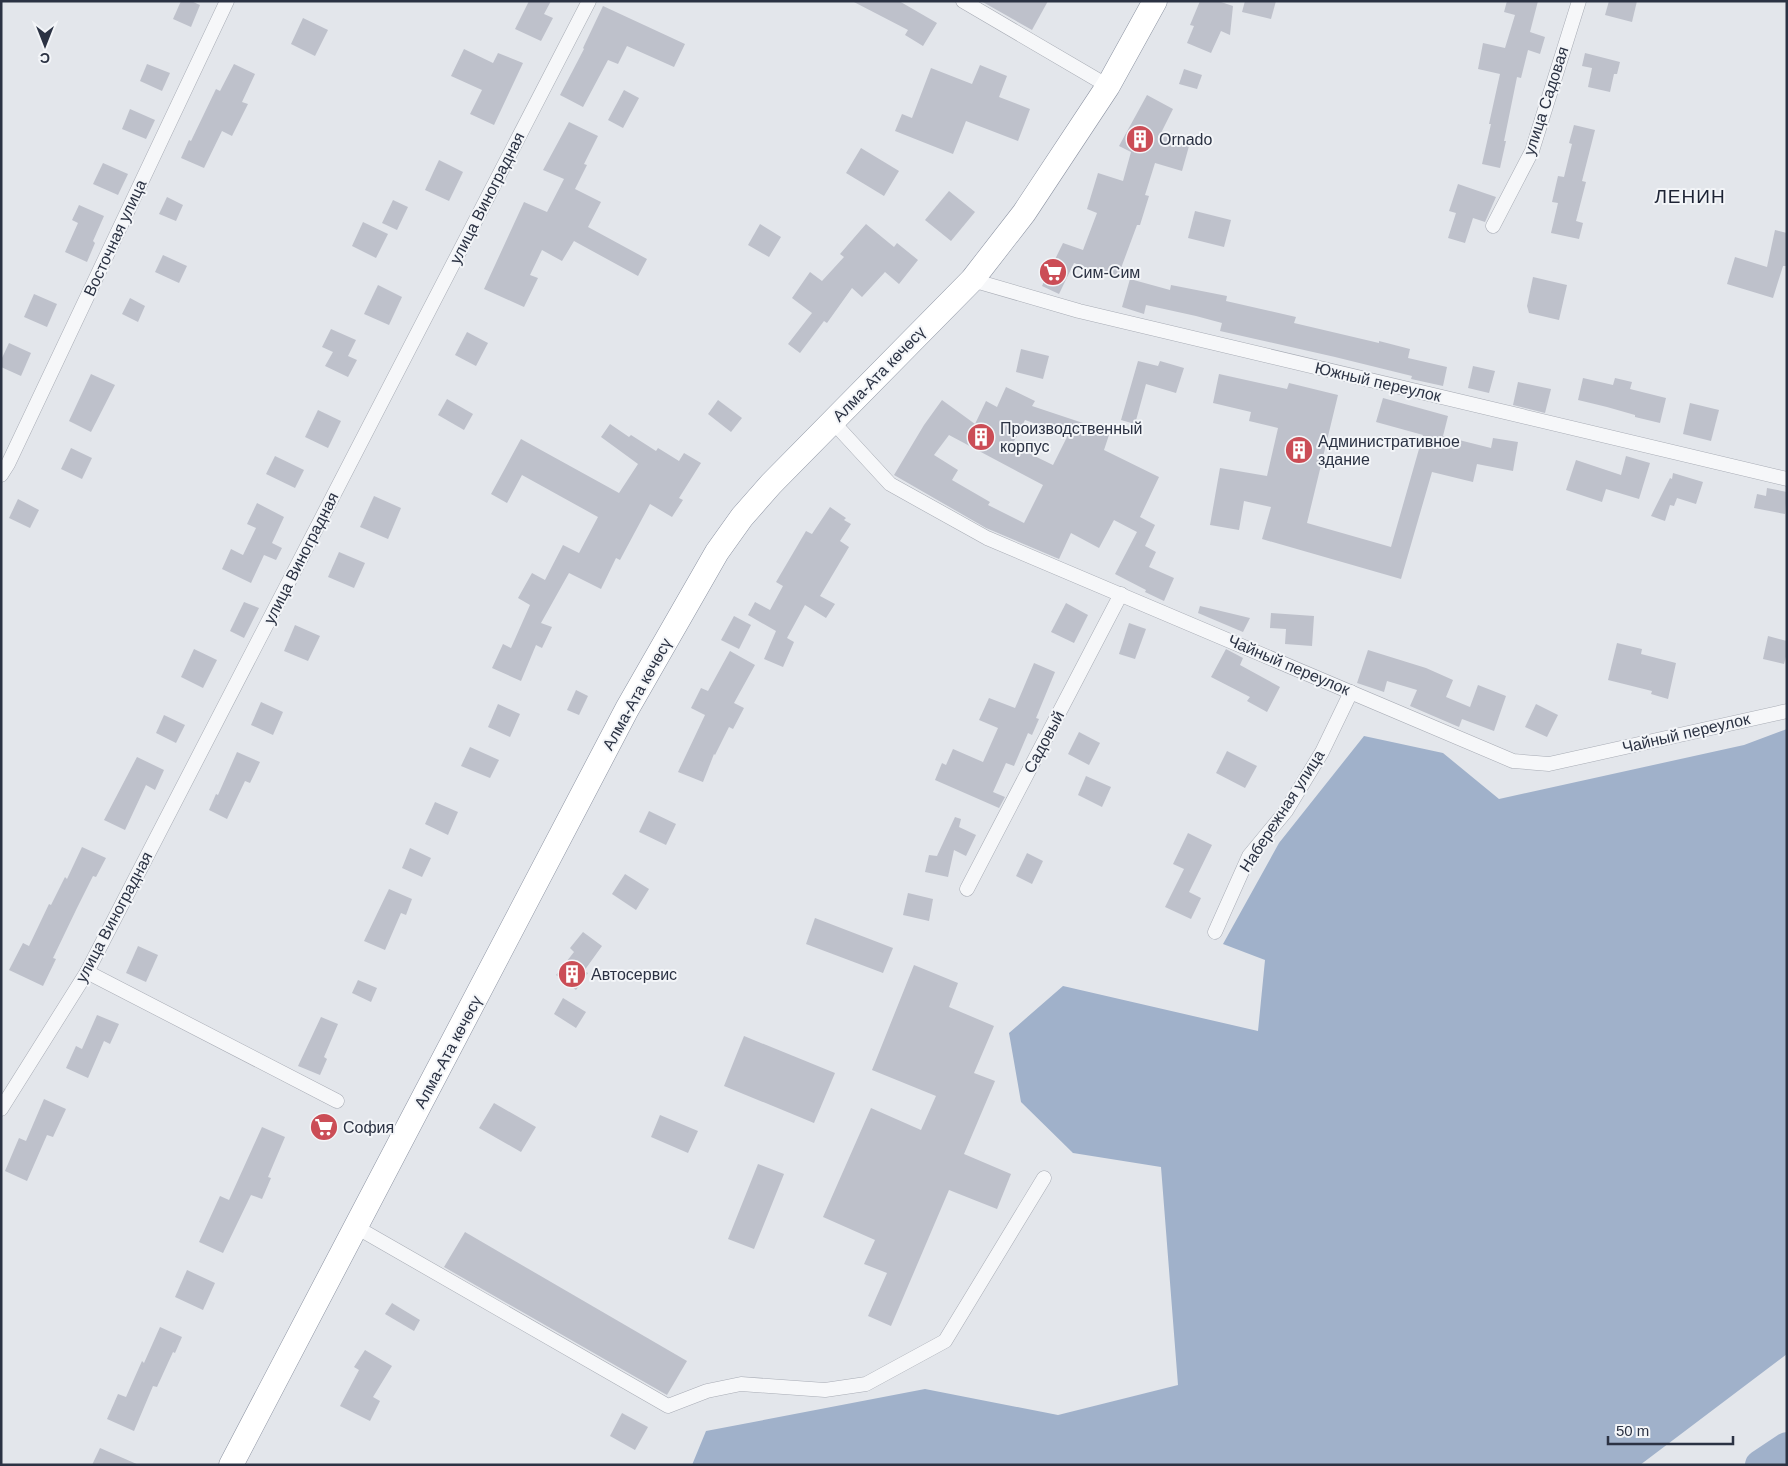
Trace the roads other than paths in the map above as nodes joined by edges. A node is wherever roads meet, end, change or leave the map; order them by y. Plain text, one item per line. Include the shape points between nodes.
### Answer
1 (227, 1) edge
2 (589, 1) edge
3 (963, 1) edge
4 (1155, 1) edge
5 (1579, 1) edge
6 (1108, 86) junction
7 (1493, 226) dead end
8 (972, 280) junction
9 (832, 422) junction
10 (1, 475) edge
11 (1787, 479) edge
12 (1121, 594) junction
13 (1351, 692) junction
14 (1787, 711) edge
15 (967, 889) dead end
16 (1214, 932) dead end
17 (86, 972) junction
18 (337, 1100) dead end
19 (1, 1109) edge
20 (1044, 1178) dead end
21 (356, 1227) junction
22 (231, 1465) edge

1 - 10 street, Восточная улица
2 - 17 street, улица Виноградная
3 - 6 street
4 - 6 highway, Алма-Ата көчөсү
5 - 7 street, улица Садовая via 1532,151
6 - 8 highway, Алма-Ата көчөсү via 1024,213
8 - 9 highway, Алма-Ата көчөсү
8 - 11 street, Южный переулок via 1088,313
9 - 12 street, Чайный переулок via 890,484 987,538
9 - 21 highway, Алма-Ата көчөсү via 771,484 717,552 628,708
12 - 13 street, Чайный переулок
12 - 15 street, Садовый
13 - 14 street, Чайный переулок via 1513,760 1549,764
13 - 16 street, Набережная улица via 1322,752 1286,811 1249,856
17 - 18 street
17 - 19 street, улица Виноградная
20 - 21 street via 944,1341 866,1384 825,1390 741,1384 707,1391 668,1406
21 - 22 highway, Алма-Ата көчөсү

